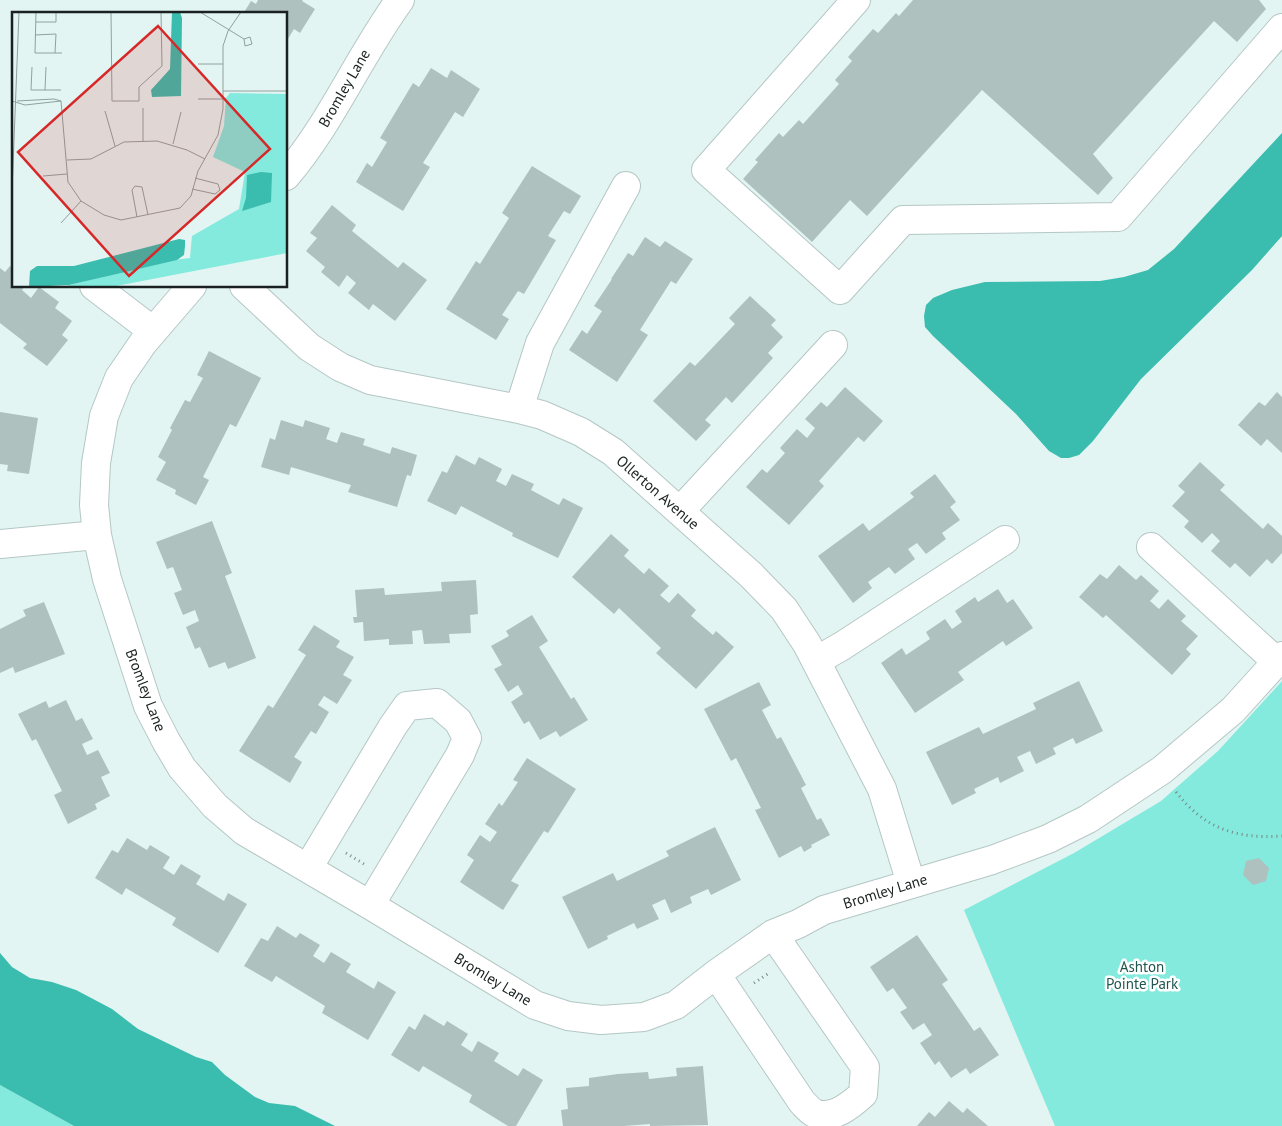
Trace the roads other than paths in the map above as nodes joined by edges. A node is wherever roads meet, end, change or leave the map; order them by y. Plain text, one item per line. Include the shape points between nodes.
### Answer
1 (400, 0) edge
2 (856, 0) edge
3 (1282, 28) edge
4 (288, 174) edge
5 (626, 186) dead end
6 (97, 288) edge
7 (190, 288) edge
8 (246, 288) edge
9 (153, 331) junction
10 (833, 345) dead end
11 (520, 409) junction
12 (680, 511) junction
13 (97, 534) junction
14 (1005, 540) dead end
15 (0, 544) edge
16 (1151, 547) dead end
17 (1279, 659) edge
18 (816, 661) junction
19 (308, 868) junction
20 (912, 882) junction
21 (370, 905) junction
22 (773, 934) junction
23 (716, 974) junction

1 - 4 street, Bromley Lane via 319,131
2 - 3 street via 706,170 840,290 903,220 1118,217
5 - 11 street via 540,343
6 - 9 street
7 - 9 street, Bromley Lane
8 - 11 street, Ollerton Avenue via 309,347 340,367 370,380
9 - 13 street, Bromley Lane via 119,378 104,416 96,463 94,505
10 - 12 street
11 - 12 street, Ollerton Avenue via 581,432 613,452
12 - 18 street, Ollerton Avenue via 752,575 784,609
13 - 15 street
13 - 19 street, Bromley Lane via 107,579 148,706 182,768 215,806 244,832
14 - 18 street
16 - 17 street
17 - 20 street, Bromley Lane via 1233,710 1160,772 1088,819 1048,839 992,860
18 - 20 street, Ollerton Avenue via 882,789
19 - 21 street, Bromley Lane
19 - 21 street via 407,706 437,703 458,721 467,738 460,756
20 - 22 street, Bromley Lane via 824,910
21 - 23 street, Bromley Lane via 535,1005 568,1016 601,1020 644,1016 676,1006
22 - 23 street, Bromley Lane
22 - 23 street via 865,1067 863,1094 846,1108 830,1114 814,1113 802,1102

